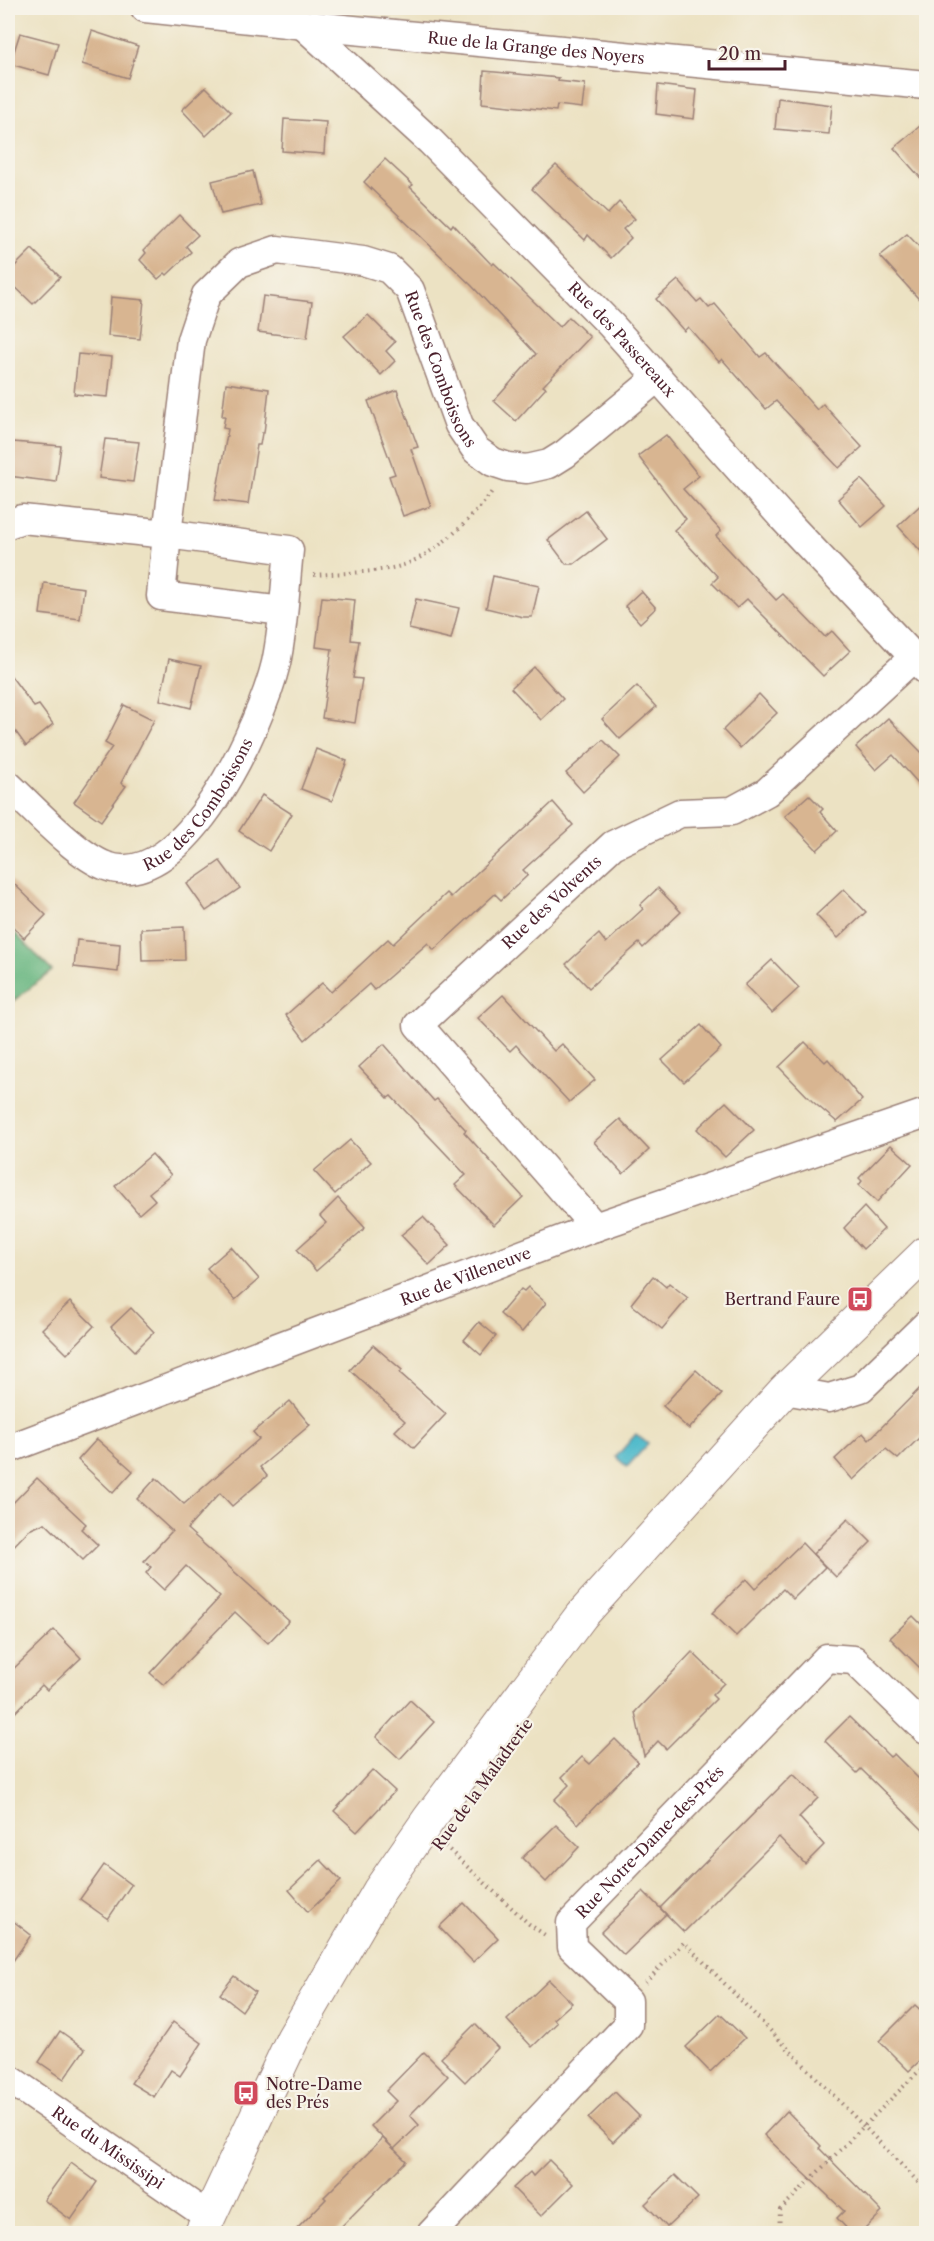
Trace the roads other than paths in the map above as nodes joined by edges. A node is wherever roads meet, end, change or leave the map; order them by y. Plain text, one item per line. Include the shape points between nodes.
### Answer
1 (145, 8) edge
2 (303, 25) junction
3 (927, 85) edge
4 (657, 378) junction
5 (8, 524) edge
6 (167, 534) junction
7 (283, 611) junction
8 (921, 664) edge
9 (8, 785) edge
10 (927, 1113) edge
11 (596, 1227) junction
12 (927, 1253) edge
13 (927, 1325) edge
14 (785, 1390) junction
15 (8, 1449) edge
16 (927, 1730) edge
17 (8, 2078) edge
18 (205, 2225) edge
19 (431, 2234) edge

1 - 2 street, Rue de la Grange des Noyers
2 - 3 street, Rue de la Grange des Noyers
2 - 4 street, Rue des Passereaux via 430,141 611,325
4 - 6 street, Rue des Comboissons via 566,454 549,464 527,469 508,467 476,450 459,425 410,290 389,269 363,261 277,250 239,263 206,295 191,340
4 - 8 street, Rue des Passereaux
5 - 6 street, Rue des Comboissons via 22,519
6 - 7 street, Rue des Comboissons via 288,550
6 - 7 street, Rue des Comboissons via 161,596
7 - 9 street, Rue des Comboissons via 276,664 235,764 184,839 159,858 135,869 106,866 76,847
8 - 11 street, Rue des Volvents via 767,792 732,811 680,813 613,844 418,1025
10 - 11 street, Rue de Villeneuve
11 - 15 street, Rue de Villeneuve
12 - 14 main road, Rue de la Maladrerie
13 - 14 street via 861,1388 829,1398
14 - 18 main road, Rue de la Maladrerie via 581,1616 429,1819 380,1891 293,2038
16 - 19 street, Rue Notre-Dame-des-Prés via 854,1659 828,1658 572,1923 572,1947 628,2001 628,2025
17 - 18 street, Rue du Mississipi

